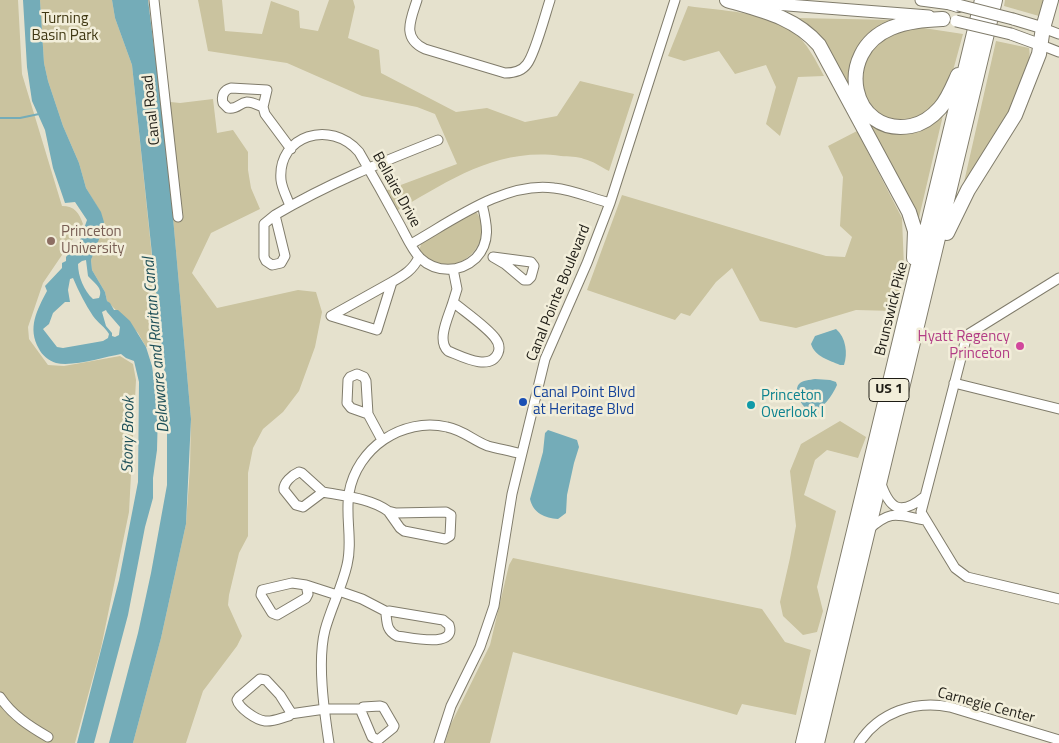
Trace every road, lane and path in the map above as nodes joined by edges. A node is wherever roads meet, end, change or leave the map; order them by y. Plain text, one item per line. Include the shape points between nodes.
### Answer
1 (154, 0) edge
2 (417, 0) edge
3 (550, 0) edge
4 (675, 0) edge
5 (725, 0) edge
6 (921, 0) edge
7 (943, 0) edge
8 (982, 0) edge
9 (995, 0) edge
10 (1053, 0) edge
11 (958, 5) junction
12 (1059, 15) edge
13 (950, 20) junction
14 (1043, 28) junction
15 (1059, 34) edge
16 (973, 37) junction
17 (1041, 45) junction
18 (1059, 52) edge
19 (263, 107) junction
20 (438, 140) dead end
21 (291, 149) junction
22 (368, 168) junction
23 (610, 203) junction
24 (482, 204) junction
25 (290, 206) junction
26 (275, 215) junction
27 (178, 217) dead end
28 (411, 244) junction
29 (482, 250) junction
30 (419, 257) junction
31 (494, 257) dead end
32 (453, 269) junction
33 (929, 278) junction
34 (1059, 278) edge
35 (392, 282) junction
36 (454, 302) junction
37 (908, 312) junction
38 (954, 383) junction
39 (1059, 409) edge
40 (368, 414) dead end
41 (382, 440) junction
42 (522, 454) junction
43 (880, 480) junction
44 (322, 492) dead end
45 (348, 497) junction
46 (924, 497) junction
47 (388, 511) junction
48 (925, 520) junction
49 (868, 529) junction
50 (306, 585) junction
51 (338, 593) junction
52 (1059, 599) edge
53 (387, 612) junction
54 (0, 697) edge
55 (361, 708) dead end
56 (325, 709) junction
57 (290, 714) junction
58 (48, 737) dead end
59 (1059, 740) edge
60 (329, 743) edge
61 (439, 743) edge
62 (804, 743) edge
63 (817, 743) edge
64 (859, 743) edge

1 - 27 street, Canal Road
2 - 3 street via 409,28 417,44 506,73 522,68 530,59
4 - 23 street, Canal Pointe Boulevard
5 - 13 main road via 903,13
5 - 37 highway via 772,12 793,22 826,56 912,219 915,243
6 - 11 main road
7 - 11 highway
8 - 16 highway, Brunswick Pike / US 1
9 - 33 highway, Brunswick Pike / US 1
10 - 12 highway
10 - 14 highway
11 - 14 main road, bridge
13 - 16 highway via 910,22 892,27 864,49 856,68 857,94 865,109 880,122 904,127 933,115 950,92
13 - 17 main road, bridge via 1011,34
14 - 15 street
14 - 17 highway
16 - 37 highway, Brunswick Pike / US 1
17 - 18 street
17 - 33 highway via 1015,115 959,207
19 - 19 street via 267,90 231,88 222,95 228,108 250,102
19 - 21 street
20 - 22 street
21 - 22 street, Bellaire Drive via 310,136 332,134 353,145
21 - 25 street via 283,164 281,180
22 - 25 street
22 - 28 street, Bellaire Drive
23 - 24 street via 567,190 541,187 506,193
23 - 42 street, Canal Pointe Boulevard via 545,359
24 - 28 street
24 - 29 street via 488,227
25 - 26 street
26 - 26 street via 266,220 263,227 264,257 272,265 281,263 285,256
28 - 30 street, Bellaire Drive
29 - 31 street
29 - 32 street via 467,265
30 - 32 street, Bellaire Drive via 440,269
30 - 35 street via 407,273
32 - 36 street via 457,289
33 - 43 highway, Brunswick Pike / US 1
34 - 38 street via 967,335
35 - 35 street via 383,287 331,316 378,330
36 - 36 street via 442,339 445,348 448,352 481,363 491,361 499,350 497,340
37 - 62 highway, Brunswick Pike / US 1
38 - 39 street
38 - 46 street
40 - 41 street
41 - 42 street via 400,430 436,425 460,430 489,446
41 - 45 street via 360,463
42 - 61 street, Canal Pointe Boulevard via 512,494 494,606
43 - 46 street via 884,493 896,507 905,509
43 - 49 highway, Brunswick Pike / US 1
44 - 45 street
45 - 47 street
45 - 51 street via 350,552
46 - 48 street via 921,512
47 - 47 street via 404,531 445,539 450,536 451,515 446,512
48 - 49 street via 886,516
48 - 52 street via 955,568 967,577
49 - 63 highway, Brunswick Pike / US 1
50 - 50 street via 292,583 264,588 261,595 272,614 277,615 304,601 308,594
50 - 51 street
51 - 53 street via 369,602
51 - 56 street via 322,644
53 - 53 street via 387,626 397,636 441,640 450,633 442,620
54 - 58 street via 24,723
55 - 56 street
56 - 57 street
56 - 60 street
57 - 57 street via 280,695 263,679 237,700 240,706 265,721
59 - 64 street, Carnegie Center via 931,704 908,707 888,715

